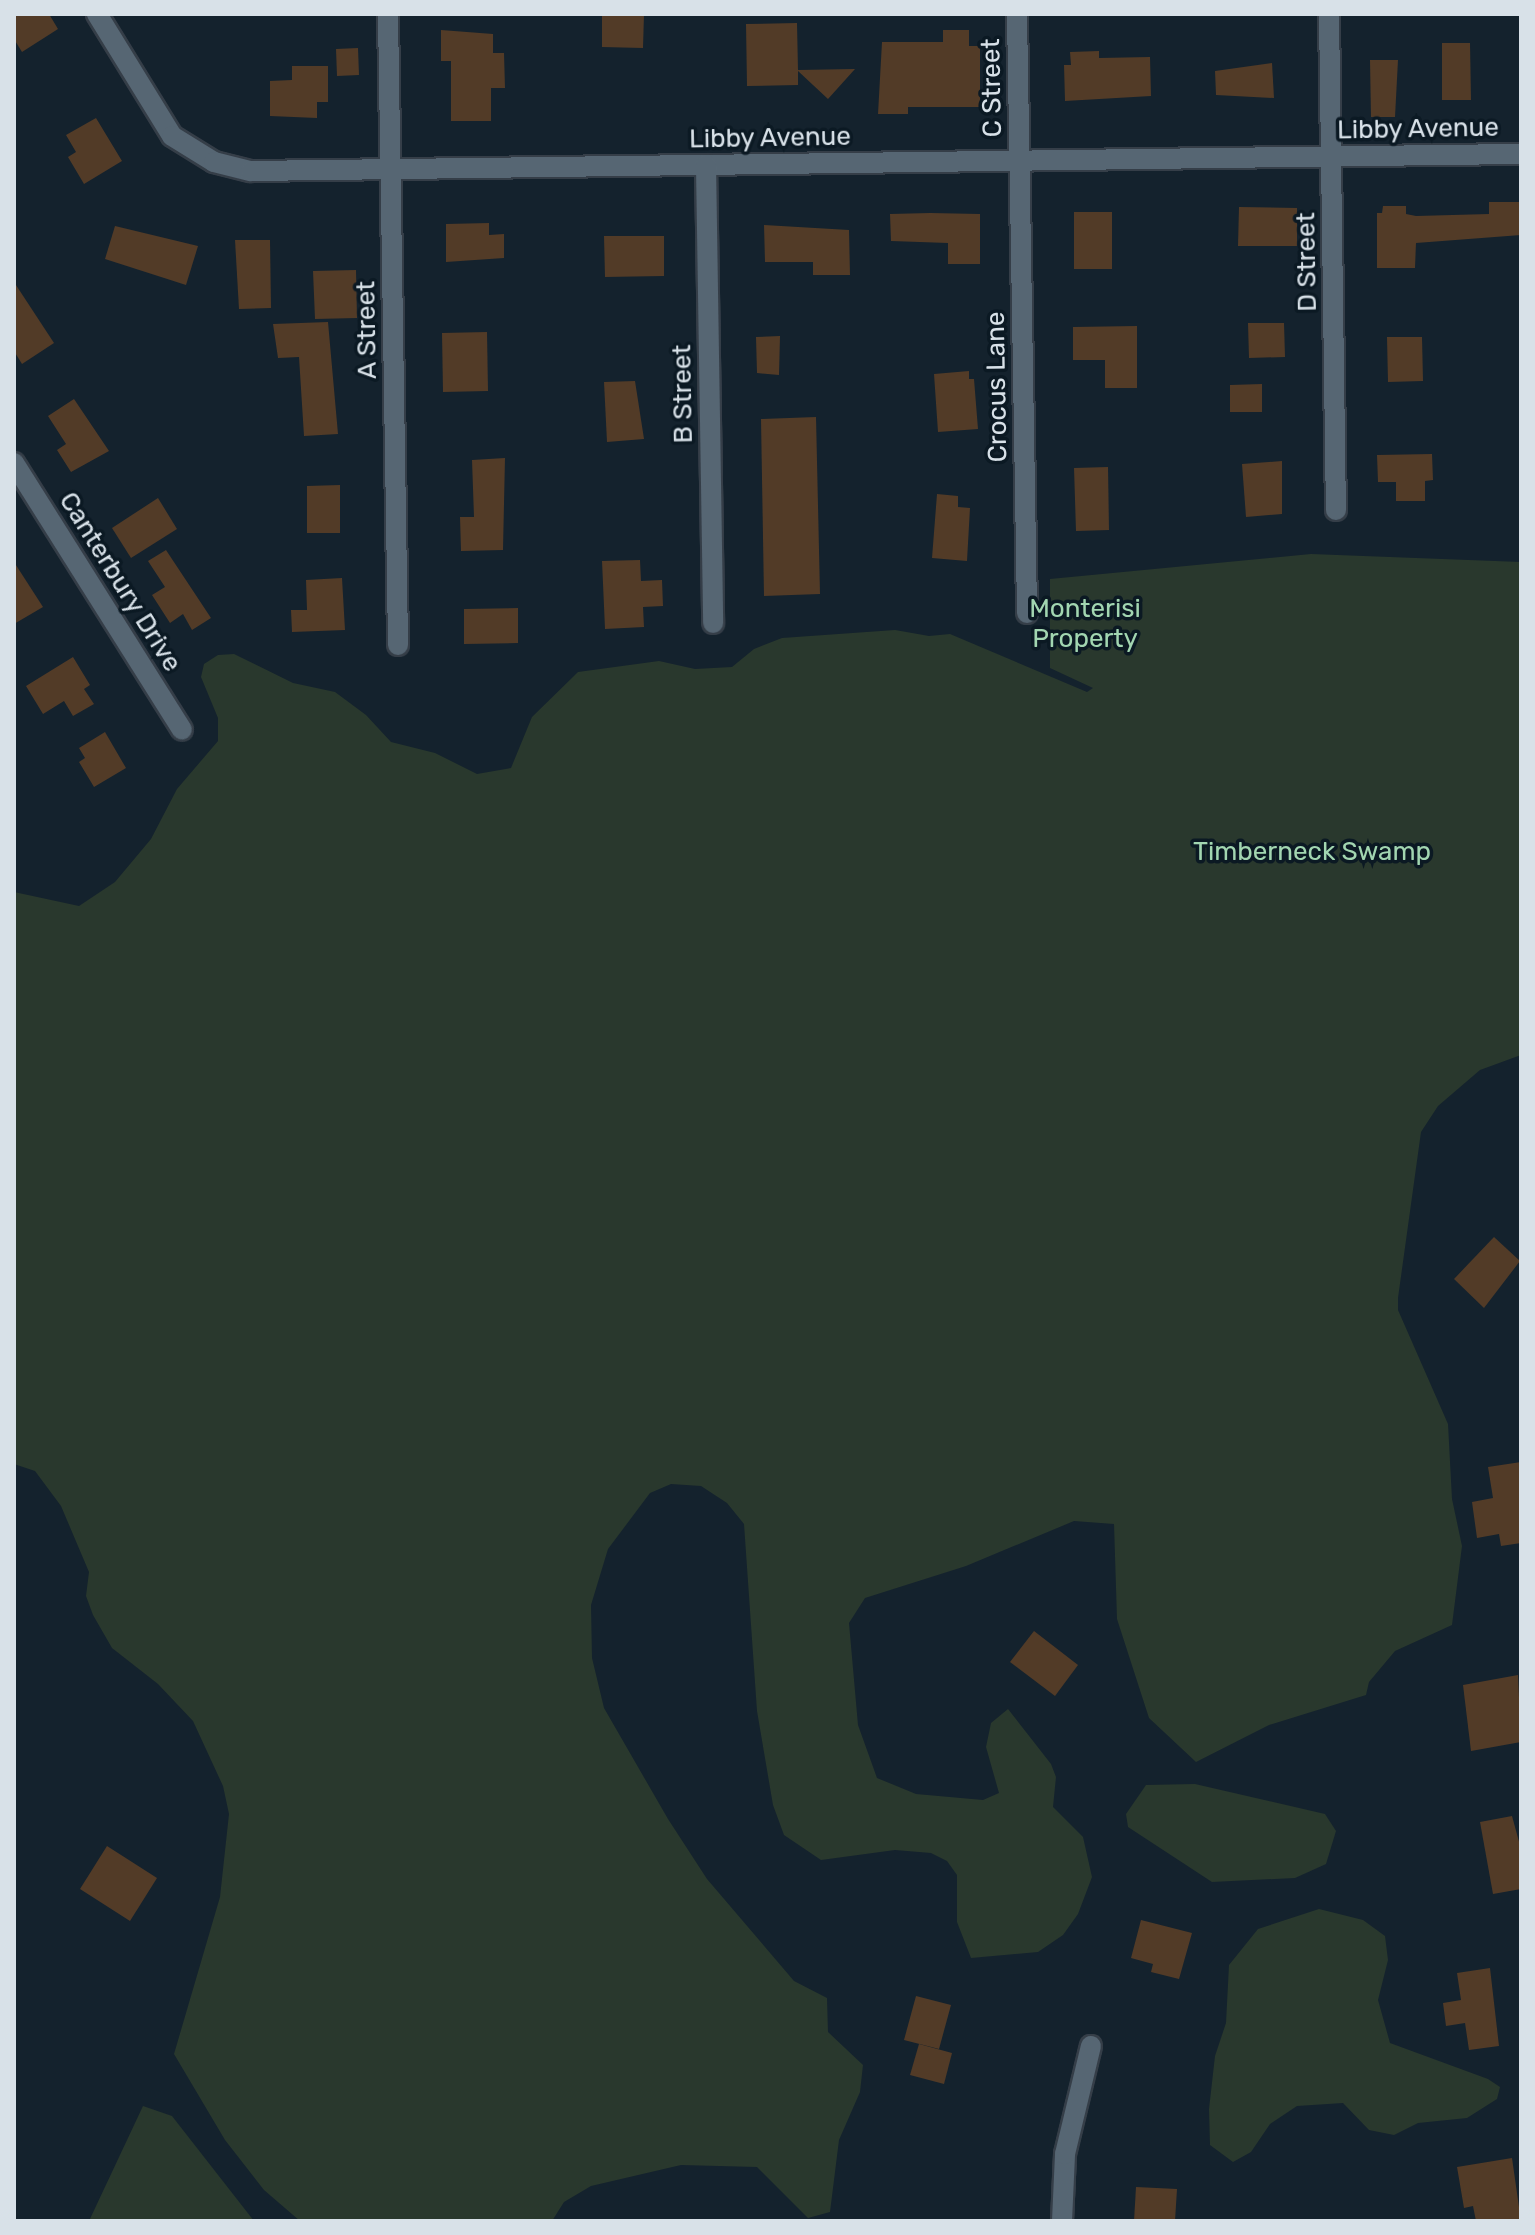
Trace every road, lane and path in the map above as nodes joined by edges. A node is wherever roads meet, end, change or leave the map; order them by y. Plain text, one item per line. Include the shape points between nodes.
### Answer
1 (97, 14) edge
2 (388, 14) edge
3 (1017, 14) edge
4 (1329, 14) edge
5 (1521, 154) edge
6 (1331, 156) junction
7 (1019, 160) junction
8 (706, 165) junction
9 (391, 169) junction
10 (14, 463) edge
11 (1336, 510) dead end
12 (1027, 613) dead end
13 (713, 623) dead end
14 (398, 645) dead end
15 (182, 730) dead end
16 (1091, 2046) dead end
17 (1062, 2221) edge

1 - 9 street, Libby Avenue via 156,117 203,157 251,171
2 - 9 street, A Street
3 - 7 street, C Street
4 - 6 street, D Street
5 - 6 street, Libby Avenue
6 - 7 street, Libby Avenue
6 - 11 street, D Street
7 - 8 street, Libby Avenue
7 - 12 street, Crocus Lane
8 - 9 street, Libby Avenue
8 - 13 street, B Street
9 - 14 street, A Street
10 - 15 street, Canterbury Drive
16 - 17 street via 1065,2154

